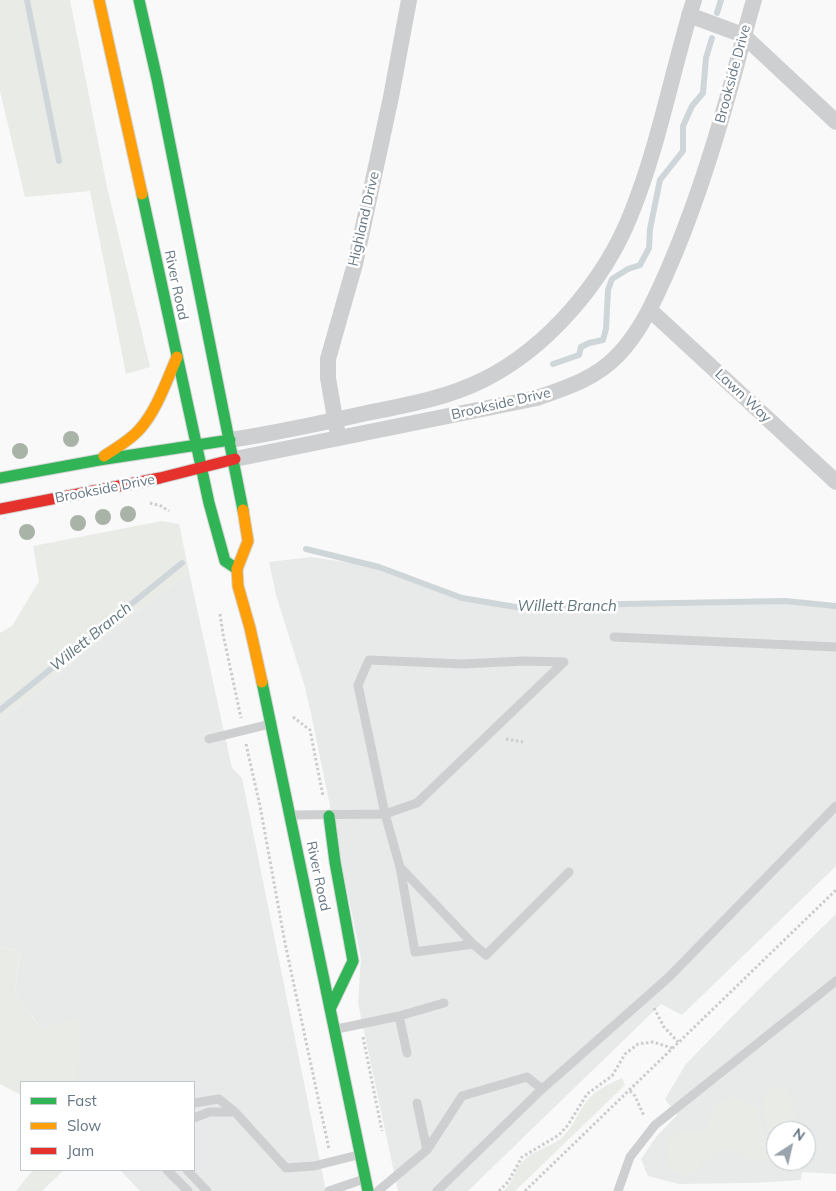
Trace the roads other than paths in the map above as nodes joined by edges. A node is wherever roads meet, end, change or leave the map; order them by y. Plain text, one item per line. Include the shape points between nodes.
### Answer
1 (99, 0) edge
2 (139, 0) edge
3 (409, 0) edge
4 (754, 0) edge
5 (691, 8) edge
6 (743, 35) junction
7 (836, 122) edge
8 (650, 310) junction
9 (176, 357) junction
10 (335, 420) junction
11 (338, 437) junction
12 (230, 440) junction
13 (195, 445) junction
14 (235, 459) junction
15 (99, 460) junction
16 (201, 469) junction
17 (0, 478) edge
18 (836, 482) edge
19 (0, 509) edge
20 (237, 569) junction
21 (614, 637) dead end
22 (836, 647) edge
23 (270, 723) junction
24 (210, 739) dead end
25 (836, 806) edge
26 (385, 814) junction
27 (290, 815) junction
28 (328, 816) junction
29 (400, 867) junction
30 (569, 872) dead end
31 (473, 944) junction
32 (836, 981) edge
33 (444, 1003) dead end
34 (330, 1009) junction
35 (399, 1016) junction
36 (334, 1030) junction
37 (407, 1053) dead end
38 (542, 1090) junction
39 (195, 1103) edge
40 (417, 1103) dead end
41 (235, 1112) junction
42 (195, 1118) edge
43 (427, 1150) junction
44 (360, 1155) junction
45 (168, 1171) edge
46 (188, 1171) edge
47 (365, 1179) junction
48 (188, 1191) edge
49 (207, 1191) edge
50 (329, 1191) edge
51 (368, 1191) edge
52 (378, 1191) edge
53 (437, 1191) edge
54 (618, 1191) edge

1 - 9 main road, River Road
2 - 12 main road, River Road
3 - 10 street, Highland Drive via 355,264 328,359
4 - 6 street, Brookside Drive
5 - 6 street
5 - 10 street, Brookside Drive via 647,171 630,216 616,246 571,310 547,336 483,380 442,396
6 - 7 street
6 - 8 street, Brookside Drive via 730,90 694,204
8 - 11 street, Brookside Drive via 616,357 573,386 536,398
8 - 18 street, Lawn Way
9 - 13 main road, River Road
9 - 15 main road via 142,425 131,438
10 - 11 street, Highland Drive
10 - 12 street, Brookside Drive
11 - 14 street, Brookside Drive
12 - 13 main road, Brookside Drive
12 - 14 main road, River Road
13 - 15 main road, Brookside Drive
13 - 16 main road, River Road
14 - 16 main road, Brookside Drive
14 - 20 main road, River Road via 248,541
15 - 17 main road, Brookside Drive
16 - 19 main road, Brookside Drive
16 - 20 main road, River Road via 225,561
20 - 23 main road, River Road via 238,586
21 - 22 lane
23 - 24 lane
23 - 27 main road, River Road
25 - 38 lane via 676,970
26 - 26 lane via 417,803 564,662 462,664 369,660 358,685
26 - 28 lane
26 - 29 lane
27 - 28 lane
27 - 34 main road, River Road
28 - 34 main road via 353,961
29 - 31 lane
29 - 31 lane via 415,952
30 - 31 lane via 486,955
32 - 54 lane via 651,1130 630,1157
33 - 35 lane
34 - 36 main road, River Road
35 - 36 lane
35 - 37 lane
36 - 44 main road, River Road
38 - 43 lane via 527,1077 462,1096
38 - 53 lane
39 - 41 lane via 219,1099
40 - 43 lane
41 - 42 lane via 209,1112
41 - 44 lane via 286,1168 314,1166
43 - 52 lane
44 - 47 main road, River Road
45 - 48 lane
46 - 49 lane
47 - 50 lane
47 - 51 main road, River Road

